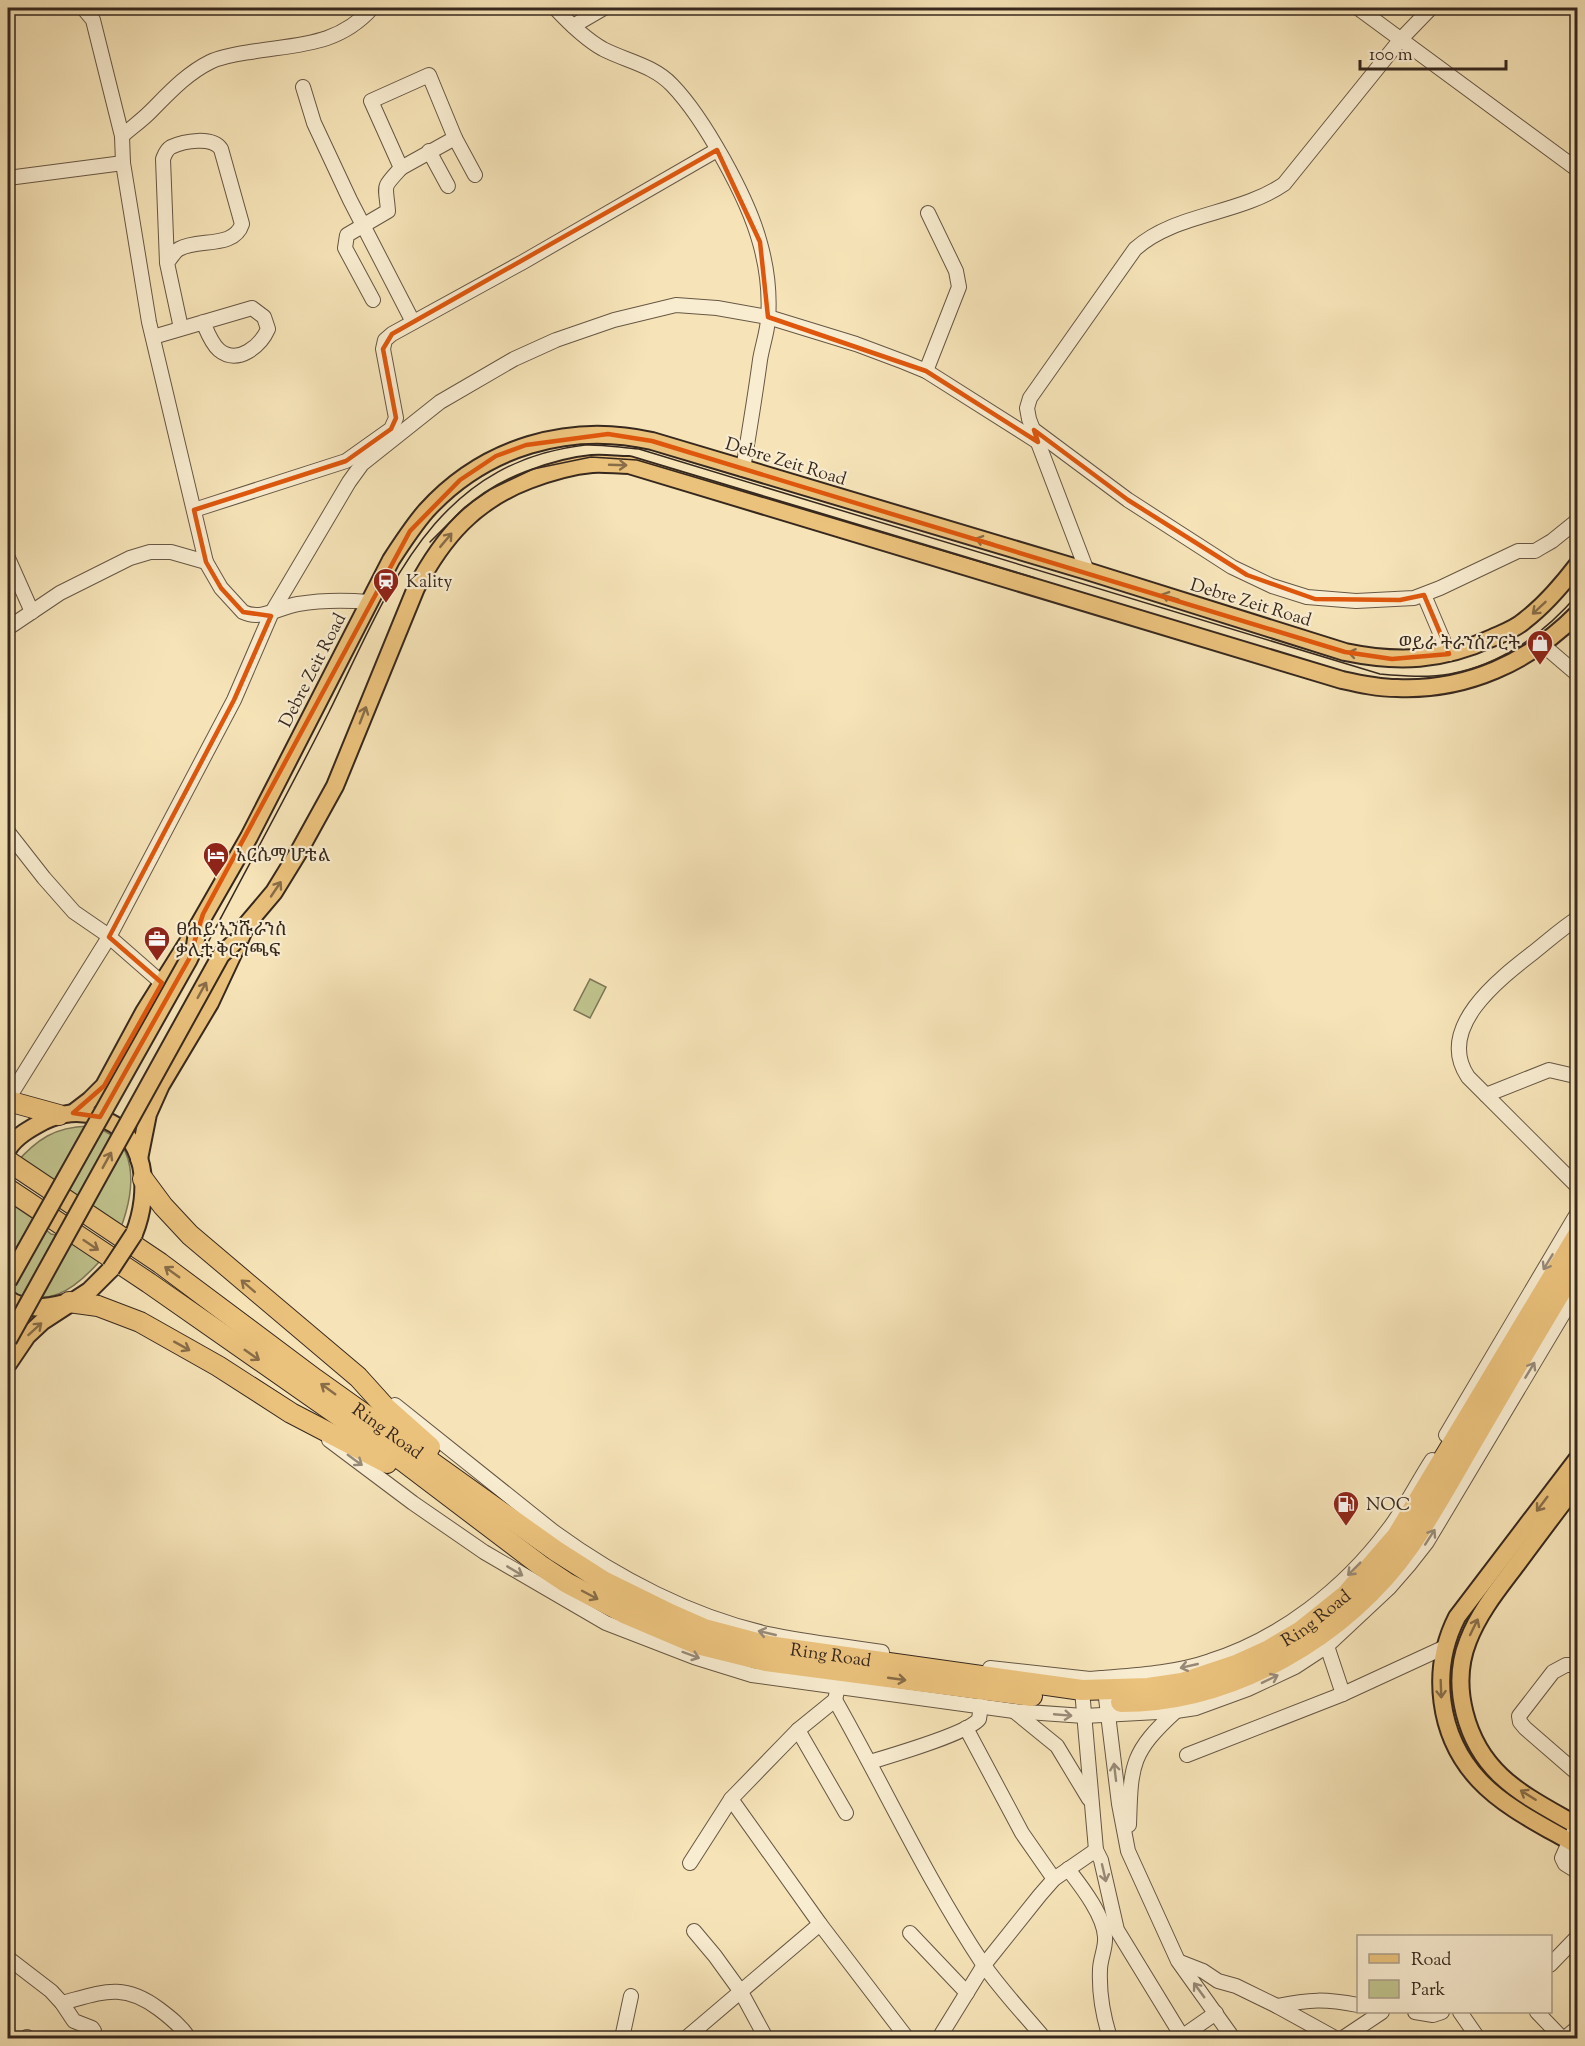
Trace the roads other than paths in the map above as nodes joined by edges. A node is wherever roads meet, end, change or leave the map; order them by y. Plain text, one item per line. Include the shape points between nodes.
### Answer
1 (83, 8) edge
2 (372, 8) edge
3 (555, 8) edge
4 (604, 8) edge
5 (1358, 8) edge
6 (1431, 8) edge
7 (573, 26) junction
8 (1401, 39) junction
9 (303, 87) dead end
10 (122, 136) junction
11 (454, 138) junction
12 (717, 150) junction
13 (429, 151) junction
14 (123, 163) junction
15 (402, 168) junction
16 (1578, 170) edge
17 (475, 175) dead end
18 (8, 178) edge
19 (448, 186) dead end
20 (927, 213) dead end
21 (364, 224) junction
22 (167, 263) junction
23 (373, 300) dead end
24 (768, 316) junction
25 (203, 322) junction
26 (413, 322) junction
27 (181, 328) junction
28 (153, 337) junction
29 (926, 371) junction
30 (1036, 436) junction
31 (345, 461) junction
32 (362, 464) junction
33 (743, 469) junction
34 (194, 510) junction
35 (1578, 520) edge
36 (8, 558) edge
37 (206, 562) junction
38 (1578, 564) edge
39 (1087, 571) junction
40 (1424, 595) junction
41 (369, 602) junction
42 (32, 612) junction
43 (272, 612) junction
44 (1578, 613) edge
45 (8, 628) edge
46 (1543, 645) junction
47 (1449, 654) junction
48 (1578, 675) edge
49 (8, 832) edge
50 (1577, 920) edge
51 (198, 926) junction
52 (242, 936) junction
53 (109, 937) junction
54 (162, 983) junction
55 (1575, 1076) dead end
56 (1486, 1095) junction
57 (8, 1100) edge
58 (66, 1114) junction
59 (8, 1152) edge
60 (139, 1159) junction
61 (143, 1179) junction
62 (1578, 1187) edge
63 (8, 1189) edge
64 (1578, 1212) edge
65 (1578, 1235) edge
66 (1578, 1263) edge
67 (8, 1281) edge
68 (1578, 1290) edge
69 (8, 1299) edge
70 (69, 1302) junction
71 (8, 1340) edge
72 (8, 1364) edge
73 (358, 1377) junction
74 (291, 1413) junction
75 (1578, 1458) edge
76 (1578, 1483) edge
77 (459, 1504) junction
78 (513, 1520) junction
79 (1327, 1646) junction
80 (1445, 1647) junction
81 (1578, 1665) edge
82 (836, 1694) junction
83 (1343, 1694) junction
84 (1106, 1702) junction
85 (1083, 1703) junction
86 (981, 1706) junction
87 (1014, 1711) junction
88 (1176, 1711) junction
89 (966, 1728) junction
90 (798, 1731) junction
91 (1187, 1755) dead end
92 (870, 1762) junction
93 (1578, 1774) edge
94 (731, 1799) junction
95 (1092, 1804) junction
96 (846, 1813) dead end
97 (1577, 1824) edge
98 (1573, 1843) edge
99 (1096, 1850) junction
100 (1128, 1851) junction
101 (690, 1863) dead end
102 (1068, 1869) junction
103 (1578, 1872) edge
104 (1054, 1879) junction
105 (820, 1924) junction
106 (694, 1931) dead end
107 (910, 1933) dead end
108 (1111, 1933) junction
109 (1578, 1936) edge
110 (8, 1958) edge
111 (1178, 1961) junction
112 (1552, 1964) edge
113 (984, 1965) junction
114 (741, 1992) junction
115 (967, 1993) junction
116 (631, 1996) dead end
117 (62, 2003) junction
118 (1357, 2005) edge
119 (1277, 2006) junction
120 (1216, 2013) junction
121 (1380, 2013) edge
122 (1421, 2013) edge
123 (1439, 2013) edge
124 (1461, 2013) edge
125 (1538, 2013) edge
126 (1578, 2027) edge
127 (94, 2038) edge
128 (189, 2038) edge
129 (622, 2038) edge
130 (686, 2038) edge
131 (766, 2038) edge
132 (907, 2038) edge
133 (939, 2038) edge
134 (1044, 2038) edge
135 (1110, 2038) edge
136 (1181, 2038) edge
137 (1233, 2038) edge
138 (1335, 2038) edge
139 (1343, 2038) edge
140 (1476, 2038) edge
141 (1564, 2038) edge

1 - 10 street via 93,21
2 - 10 street via 357,24 336,36 209,62 178,83
3 - 7 street
4 - 7 street
5 - 8 street
6 - 8 street
7 - 12 street via 605,50 641,64 671,84
8 - 16 street
8 - 30 street via 1284,184 1264,197 1154,234 1135,249 1030,398 1027,408
9 - 21 street via 314,123
10 - 14 street
11 - 13 street
11 - 15 street via 429,75 373,99
11 - 17 street
12 - 24 street via 760,242 767,272
12 - 26 street
13 - 15 street
13 - 19 street
14 - 18 street
14 - 28 street
15 - 21 street via 384,188 388,211
20 - 29 street via 956,271 959,287
21 - 23 street via 347,235 345,248
21 - 26 street
22 - 22 street via 165,152 171,147 205,140 214,142 221,148 242,224 231,238 179,249
22 - 27 street
24 - 29 street
24 - 32 street via 676,305 556,340 514,359 440,402
24 - 33 street
25 - 25 street via 252,308 264,317 268,329 263,340 251,350 229,355 216,346
25 - 27 street
26 - 31 street via 385,340 383,349 396,418 391,429
27 - 28 street
28 - 34 street
29 - 30 street
30 - 39 street
30 - 40 street via 1247,575 1315,598 1400,600
31 - 32 street
31 - 34 street
32 - 43 street
39 -> 33 main road, Debre Zeit Road
33 - 41 main road, Debre Zeit Road via 652,441 608,434 571,436 496,456 427,510
34 - 37 street
35 - 40 street via 1540,548 1518,551
36 - 42 street
37 - 42 street via 171,552 150,552 83,580
37 - 43 street via 221,588 243,612
38 -> 47 main road, Debre Zeit Road via 1523,622 1473,647
47 -> 39 main road, Debre Zeit Road via 1392,659 1345,652
40 - 47 street
41 - 43 street via 317,601
41 - 51 main road, Debre Zeit Road via 249,837
42 - 45 street
43 - 53 street via 234,700
44 - 46 main road
46 - 48 street
52 -> 46 main road via 280,883 335,786 416,588 436,552 466,518 492,497 527,480 569,467 629,465 1342,680 1377,687 1416,688 1465,680 1491,673
49 - 53 street via 74,912
50 - 56 street via 1491,986 1467,1020 1458,1044 1460,1062
51 - 54 main road
51 - 67 main road, bridge via 189,959
52 - 60 main road via 210,1003 147,1114
71 -> 52 main road, bridge via 220,955
53 - 54 street
53 - 57 street
54 - 58 main road via 104,1086 90,1101
55 - 56 street via 1549,1070
56 - 62 street
57 - 58 highway
58 - 59 main road via 26,1132
58 - 60 main road via 89,1114 112,1121 127,1133
78 -> 59 highway, Ring Road
60 - 61 main road
61 - 70 main road, bridge via 143,1200 134,1234 111,1269 89,1291
73 -> 61 highway via 190,1235
63 -> 77 highway, Ring Road via 178,1303
64 -> 73 street via 1400,1512 1370,1553 1333,1589 1290,1622 1209,1662 1169,1671 1090,1679 957,1664 768,1634 682,1606 576,1548
65 - 84 highway, Ring Road via 1397,1536 1346,1595 1301,1631 1236,1665
66 - 84 highway, Ring Road via 1410,1546 1364,1597 1308,1643 1241,1678 1185,1696 1150,1702
79 -> 68 street via 1389,1588 1426,1542
69 - 70 main road via 31,1307
72 -> 70 main road via 27,1336
70 -> 74 highway via 98,1306 140,1322
73 - 78 highway via 400,1422 498,1502
74 - 77 highway
74 -> 82 street via 484,1552 606,1623 752,1675
75 -> 80 main road via 1465,1606
97 -> 76 main road via 1515,1787 1490,1764 1467,1723 1460,1687 1467,1642 1482,1613
77 -> 85 highway, Ring Road via 567,1583 624,1613 698,1644 766,1661
78 - 85 highway, Ring Road via 603,1581 713,1631 768,1646
79 - 83 street
88 -> 79 street via 1248,1689
80 - 83 street
80 -> 98 main road via 1442,1706 1461,1755 1478,1780 1501,1800
81 - 93 street via 1566,1665 1553,1672 1519,1716 1525,1728
82 - 86 street
82 - 90 street
82 - 92 street
83 - 91 street
84 - 85 highway, Ring Road
84 - 88 street
100 -> 84 street
87 -> 85 street
85 - 95 street
86 - 87 street
86 - 89 street via 979,1719
87 - 95 street via 1057,1746
88 - 100 street via 1142,1747 1131,1770
89 - 92 street
89 - 104 street via 1022,1833
90 - 94 street
90 - 96 street
92 - 113 street via 921,1862
94 - 101 street
94 - 105 street
95 - 99 street
97 - 98 street
98 - 103 street via 1562,1858
99 - 102 street
99 -> 108 street via 1101,1860
100 - 111 street
102 - 104 street
102 - 108 street
104 - 113 street
105 - 114 street
105 - 132 street
106 - 114 street
107 - 115 street
108 - 135 street via 1100,1968 1100,1992
108 - 136 street
109 - 112 street
110 - 117 street
111 - 119 street
120 -> 111 street
113 - 115 street
113 - 134 street
114 - 130 street
114 - 131 street
115 - 133 street
116 - 129 street
117 - 127 street via 74,2022 92,2028
117 - 128 street via 103,1992 135,1994 172,2018
118 - 119 street via 1307,2000
119 - 138 street
120 - 136 street
120 - 137 street
121 - 139 street
122 - 123 street
124 - 140 street
125 - 141 street
126 - 141 street

